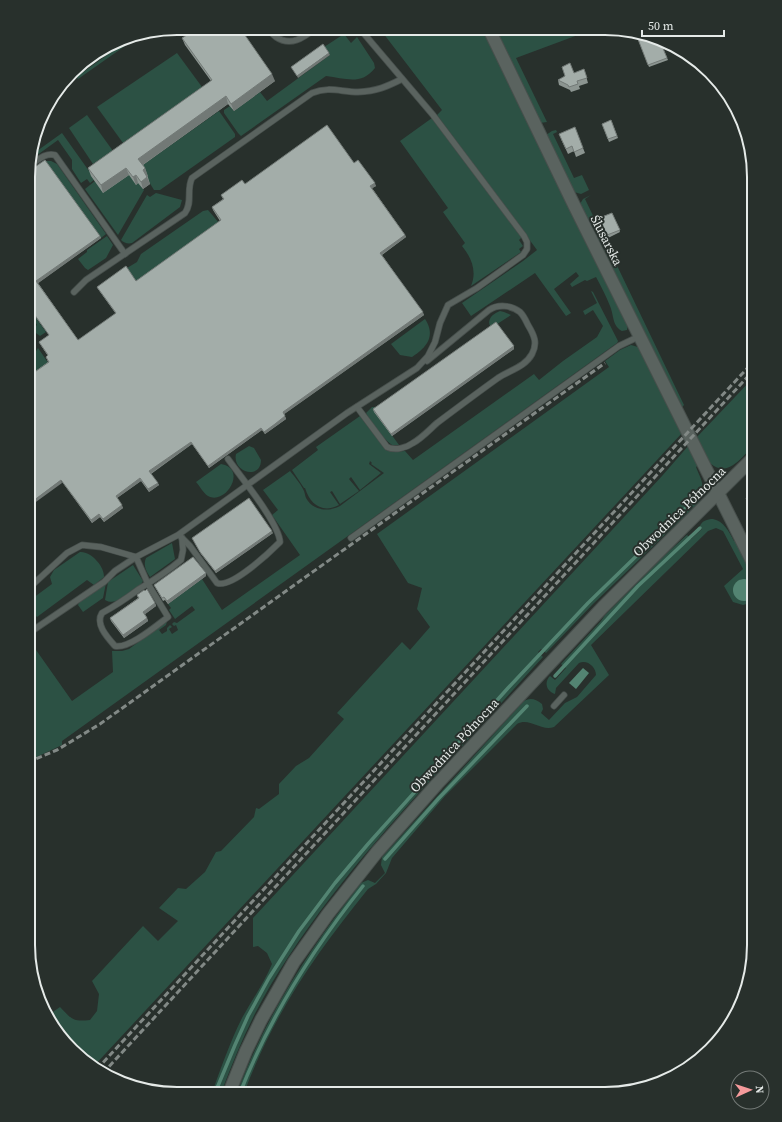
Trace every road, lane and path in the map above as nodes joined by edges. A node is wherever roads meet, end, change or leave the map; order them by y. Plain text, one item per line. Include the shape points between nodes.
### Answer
1 (273, 35) edge
2 (306, 35) edge
3 (366, 35) edge
4 (492, 35) edge
5 (402, 79) junction
6 (36, 162) edge
7 (125, 254) junction
8 (74, 292) dead end
9 (640, 336) junction
10 (417, 368) junction
11 (357, 407) junction
12 (228, 459) dead end
13 (747, 464) edge
14 (246, 484) junction
15 (718, 493) junction
16 (180, 536) junction
17 (351, 538) dead end
18 (747, 551) edge
19 (136, 557) junction
20 (35, 582) edge
21 (148, 584) junction
22 (35, 628) edge
23 (564, 695) dead end
24 (554, 706) dead end
25 (231, 1087) edge

1 - 2 lane via 283,42 294,41
3 - 5 lane
4 - 9 street, Ślusarska
5 - 7 lane via 385,88 358,92 322,89 312,93 192,178 187,210
5 - 10 lane via 482,179 524,236 527,246 526,252 505,269 448,305 435,342 428,356
6 - 7 lane via 48,155 55,155 58,158
7 - 8 lane via 86,280
9 - 15 street, Ślusarska
9 - 17 lane via 619,346
10 - 11 lane
10 - 11 lane via 489,310 498,306 521,313 534,335 536,344 526,362 500,377 430,428 413,444 404,448 387,447
11 - 14 lane
12 - 14 lane
13 - 15 street, Obwodnica Północna
14 - 16 lane
14 - 16 lane via 280,536 280,542 262,559 237,578 221,585
15 - 18 street, Ślusarska
15 - 25 street, Obwodnica Północna via 602,607 419,804 346,890 276,991
16 - 19 lane
16 - 21 lane via 183,550 181,560
19 - 20 lane via 101,547 82,545 67,553
19 - 21 lane
19 - 22 lane
21 - 21 lane via 168,617 130,644 114,646 103,631 98,618
23 - 24 lane

